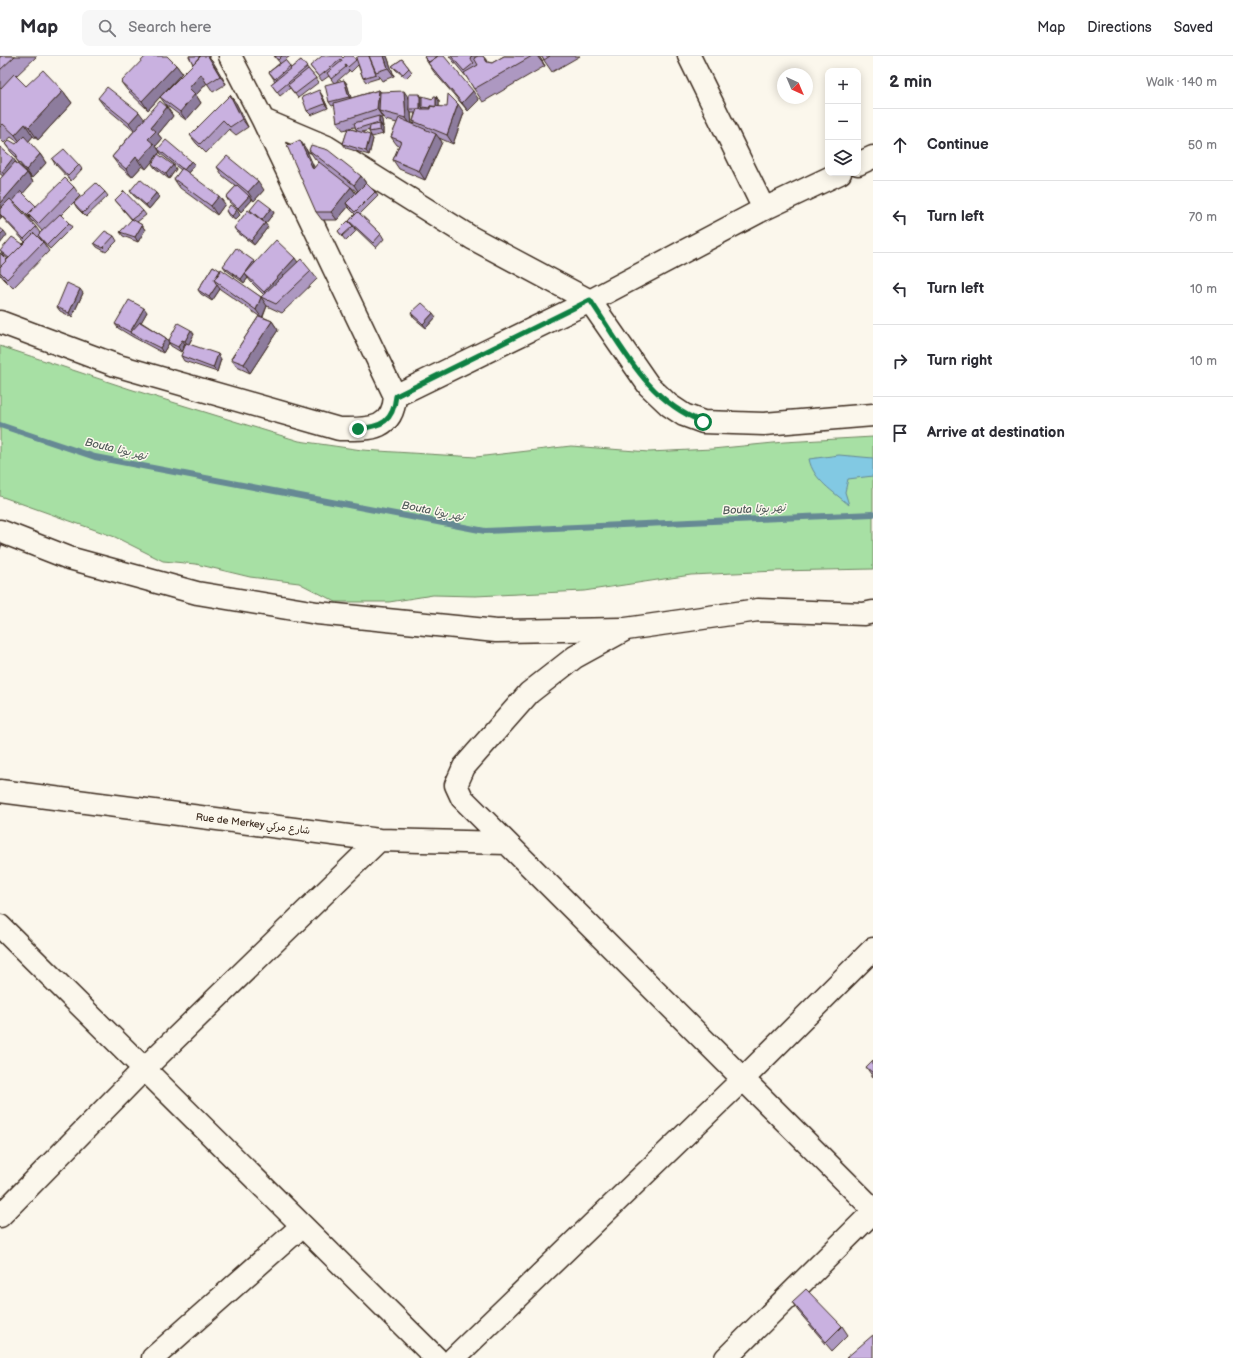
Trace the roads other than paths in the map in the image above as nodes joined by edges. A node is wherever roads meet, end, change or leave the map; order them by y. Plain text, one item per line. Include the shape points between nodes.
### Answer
1 (230, 56) edge
2 (689, 56) edge
3 (263, 120) junction
4 (873, 157) edge
5 (861, 163) edge
6 (834, 176) edge
7 (764, 209) junction
8 (590, 300) junction
9 (0, 322) edge
10 (396, 396) junction
11 (873, 415) edge
12 (0, 531) edge
13 (873, 612) edge
14 (626, 629) junction
15 (0, 791) edge
16 (379, 840) junction
17 (506, 843) junction
18 (0, 926) edge
19 (873, 949) edge
20 (145, 1068) junction
21 (743, 1079) junction
22 (873, 1210) edge
23 (0, 1216) edge
24 (302, 1226) junction
25 (153, 1358) edge
26 (436, 1358) edge
27 (454, 1358) edge
28 (726, 1358) edge

1 - 3 street
2 - 7 street
3 - 8 street via 327,147 472,238
3 - 10 street
4 - 5 street
6 - 7 street
7 - 8 street
8 - 10 street
8 - 11 street via 649,386 684,415 703,422 764,424
9 - 10 street via 115,364 338,429 376,427 388,420 394,410
12 - 14 street via 69,558 197,593 317,612 496,631
13 - 14 street via 864,614 758,610
14 - 17 street via 575,657 529,693 464,767 456,785 462,798
15 - 16 street, Rue de Merkey شارع مركي
16 - 17 street, Rue de Merkey شارع مركي
16 - 20 street
17 - 21 street
18 - 20 street
19 - 21 street
20 - 23 street
20 - 24 street
21 - 22 street
21 - 27 street
22 - 28 street
24 - 25 street
24 - 26 street

